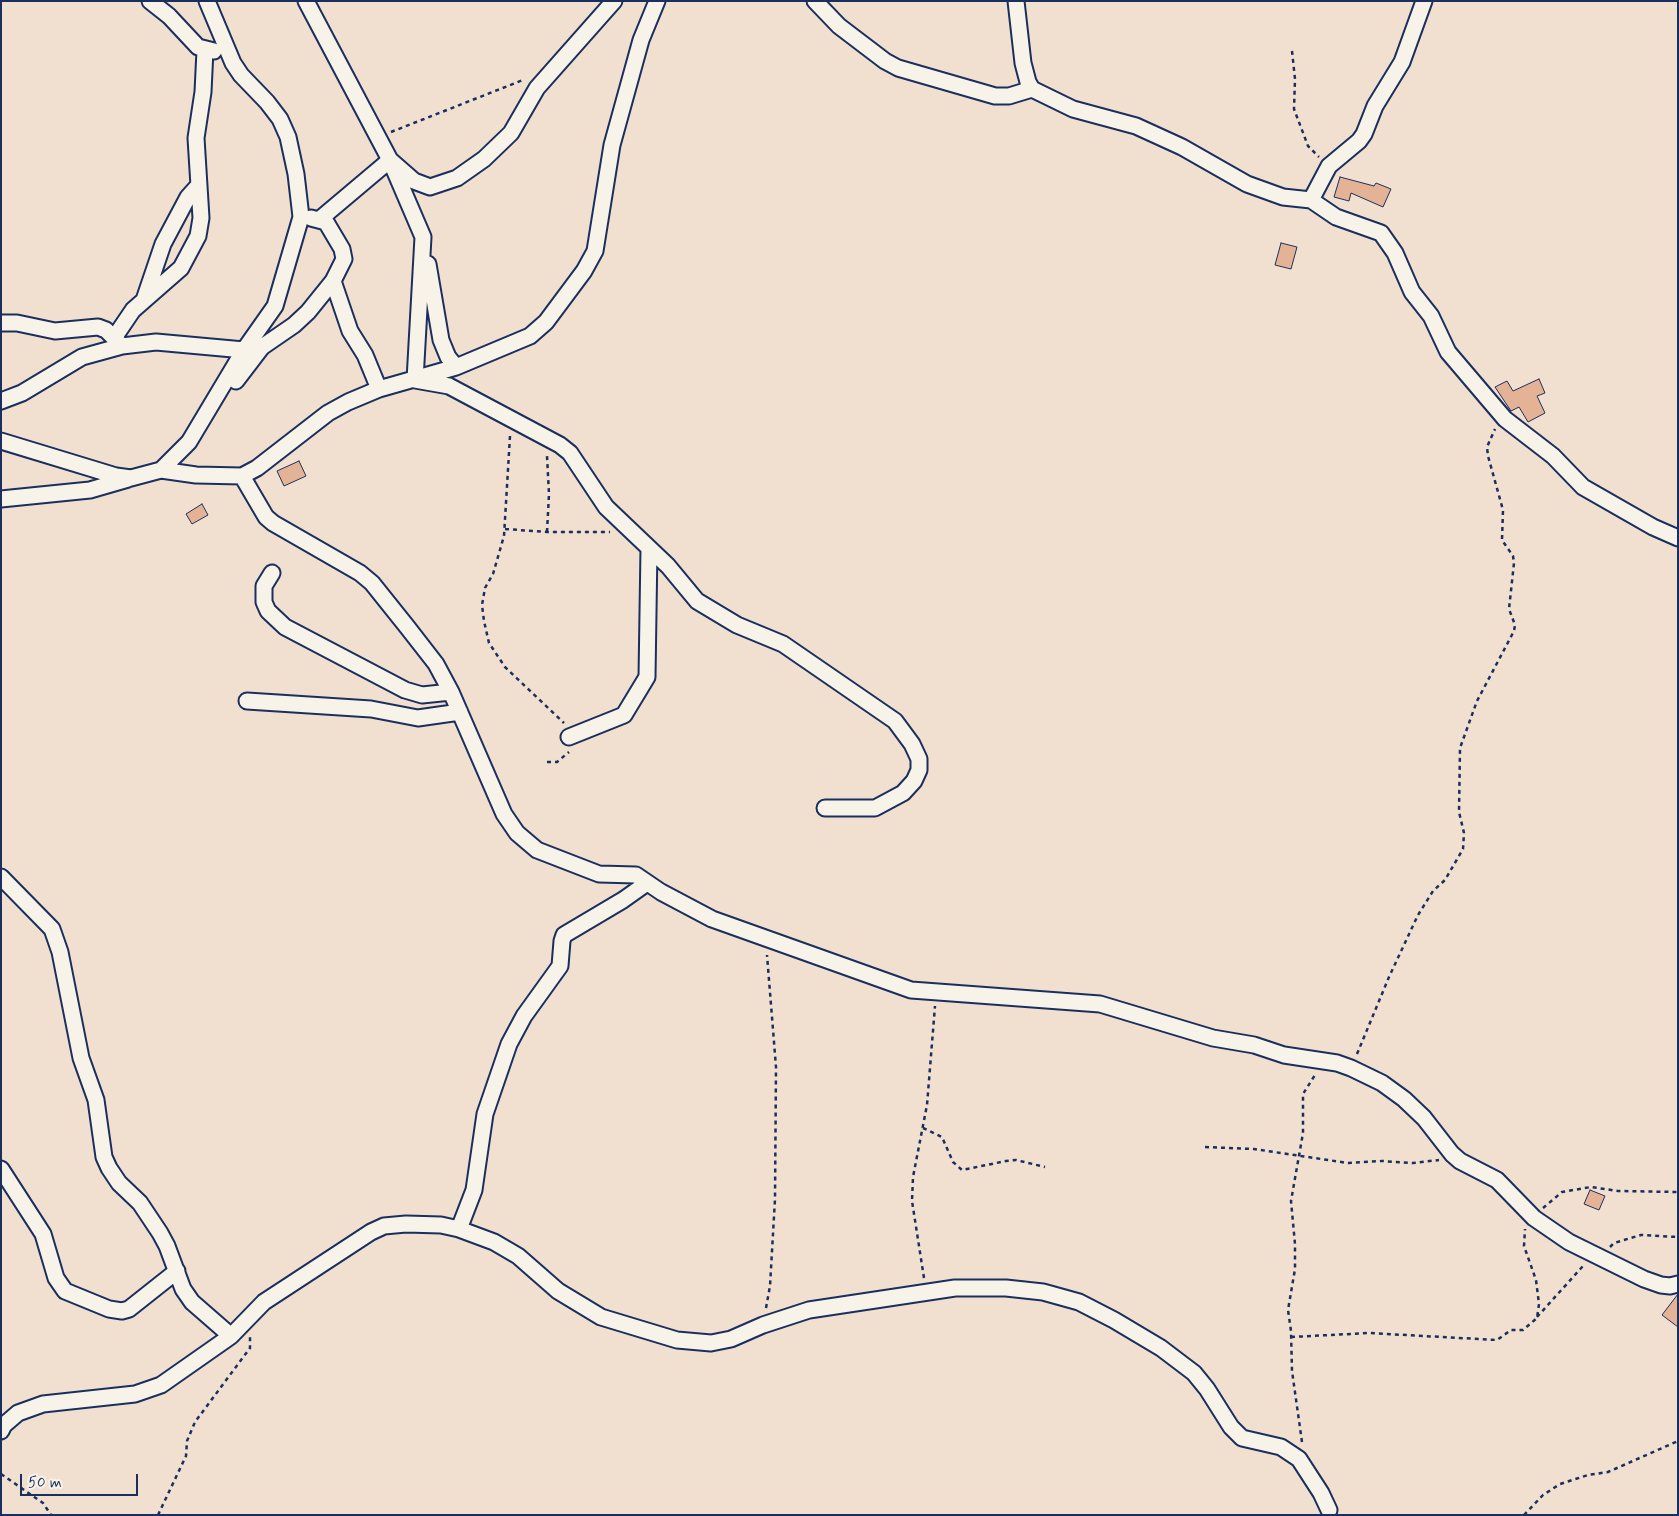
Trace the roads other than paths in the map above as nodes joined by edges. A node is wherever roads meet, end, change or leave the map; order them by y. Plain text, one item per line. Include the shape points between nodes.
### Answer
1 (150, 1) edge
2 (207, 1) edge
3 (306, 1) edge
4 (614, 1) edge
5 (658, 1) edge
6 (815, 1) edge
7 (1424, 1) edge
8 (1014, 3) edge
9 (205, 50) junction
10 (227, 50) junction
11 (1032, 88) junction
12 (390, 160) junction
13 (197, 187) junction
14 (1311, 200) junction
15 (301, 217) junction
16 (320, 219) junction
17 (423, 237) junction
18 (333, 281) junction
19 (144, 300) junction
20 (1, 323) edge
21 (118, 342) junction
22 (244, 350) junction
23 (456, 367) junction
24 (415, 380) junction
25 (378, 390) junction
26 (218, 395) junction
27 (1, 401) edge
28 (1, 441) edge
29 (161, 470) junction
30 (242, 476) junction
31 (131, 478) junction
32 (1, 499) edge
33 (1678, 538) edge
34 (649, 548) junction
35 (272, 573) dead end
36 (451, 692) junction
37 (247, 701) dead end
38 (460, 712) junction
39 (569, 737) road end
40 (825, 808) dead end
41 (1, 877) edge
42 (647, 883) junction
43 (1, 1170) edge
44 (459, 1228) junction
45 (177, 1271) junction
46 (1678, 1284) edge
47 (235, 1332) junction
48 (1, 1431) edge
49 (1329, 1510) dead end

1 - 9 street
2 - 10 street
3 - 12 street
4 - 12 street via 538,88 511,134 484,159 456,178 430,187 414,181
5 - 23 street via 641,40 612,145 595,251 584,271 538,331
6 - 11 street via 839,26 898,68 995,96 1009,96
7 - 14 street via 1402,62 1375,106 1364,134 1329,166
8 - 11 street via 1022,62
9 - 10 street
9 - 13 street via 196,138
10 - 15 street via 241,75 268,102 288,137
11 - 14 street via 1073,109 1136,126 1246,184 1283,197
12 - 16 street
12 - 17 street
13 - 19 street via 188,197 164,244
13 - 19 street via 200,218 198,236 191,253 180,268
14 - 33 street via 1336,217 1381,233 1412,292 1431,316 1448,352 1505,419 1553,456 1583,487
15 - 16 street
15 - 22 street via 275,306
16 - 18 street via 331,229 343,255 343,262
17 - 23 street via 441,340
17 - 24 street
18 - 25 street via 350,331 365,355
18 - 26 street via 308,312 262,347 231,387
19 - 21 street via 133,310
20 - 21 street via 55,331 98,327
21 - 22 street
21 - 27 street via 82,357 22,393
22 - 26 street
23 - 24 street
24 - 25 street
24 - 34 street via 450,386 570,453 606,507
25 - 30 street via 328,413 258,468
26 - 29 street via 189,442
28 - 31 street via 90,470
29 - 30 street
29 - 31 street
30 - 36 street via 273,523 372,583 436,664
31 - 32 street via 90,490
34 - 39 street via 647,677 624,715
34 - 40 street via 697,601 737,625 783,644 895,721 912,744 919,759 919,770 903,793 875,808
35 - 36 street via 264,586 264,602 268,611 285,627 405,690 422,695
36 - 38 street
37 - 38 street via 371,709 418,718
38 - 42 street via 493,794 517,833 537,850 585,870 598,874 636,875
41 - 45 street via 52,928 82,1058 96,1100 104,1157 119,1183 140,1203 160,1233
42 - 44 street via 564,935 560,966 524,1016 509,1044 485,1114 474,1190
42 - 46 street via 693,911 911,990 1100,1004 1213,1038 1254,1044 1304,1060 1328,1061 1351,1068 1404,1098 1460,1162 1497,1180 1534,1218 1569,1242 1660,1285
43 - 45 street via 43,1234 56,1278 65,1291 122,1311
44 - 47 street via 406,1224 384,1226 288,1284 264,1302
44 - 49 street via 518,1256 558,1291 602,1317 677,1340 711,1343 731,1339 809,1310 955,1288 1043,1292 1079,1302 1153,1344 1194,1372 1242,1438 1281,1447 1299,1459
45 - 47 street via 192,1302
47 - 48 street via 196,1363 156,1388 135,1394 43,1404 18,1413

